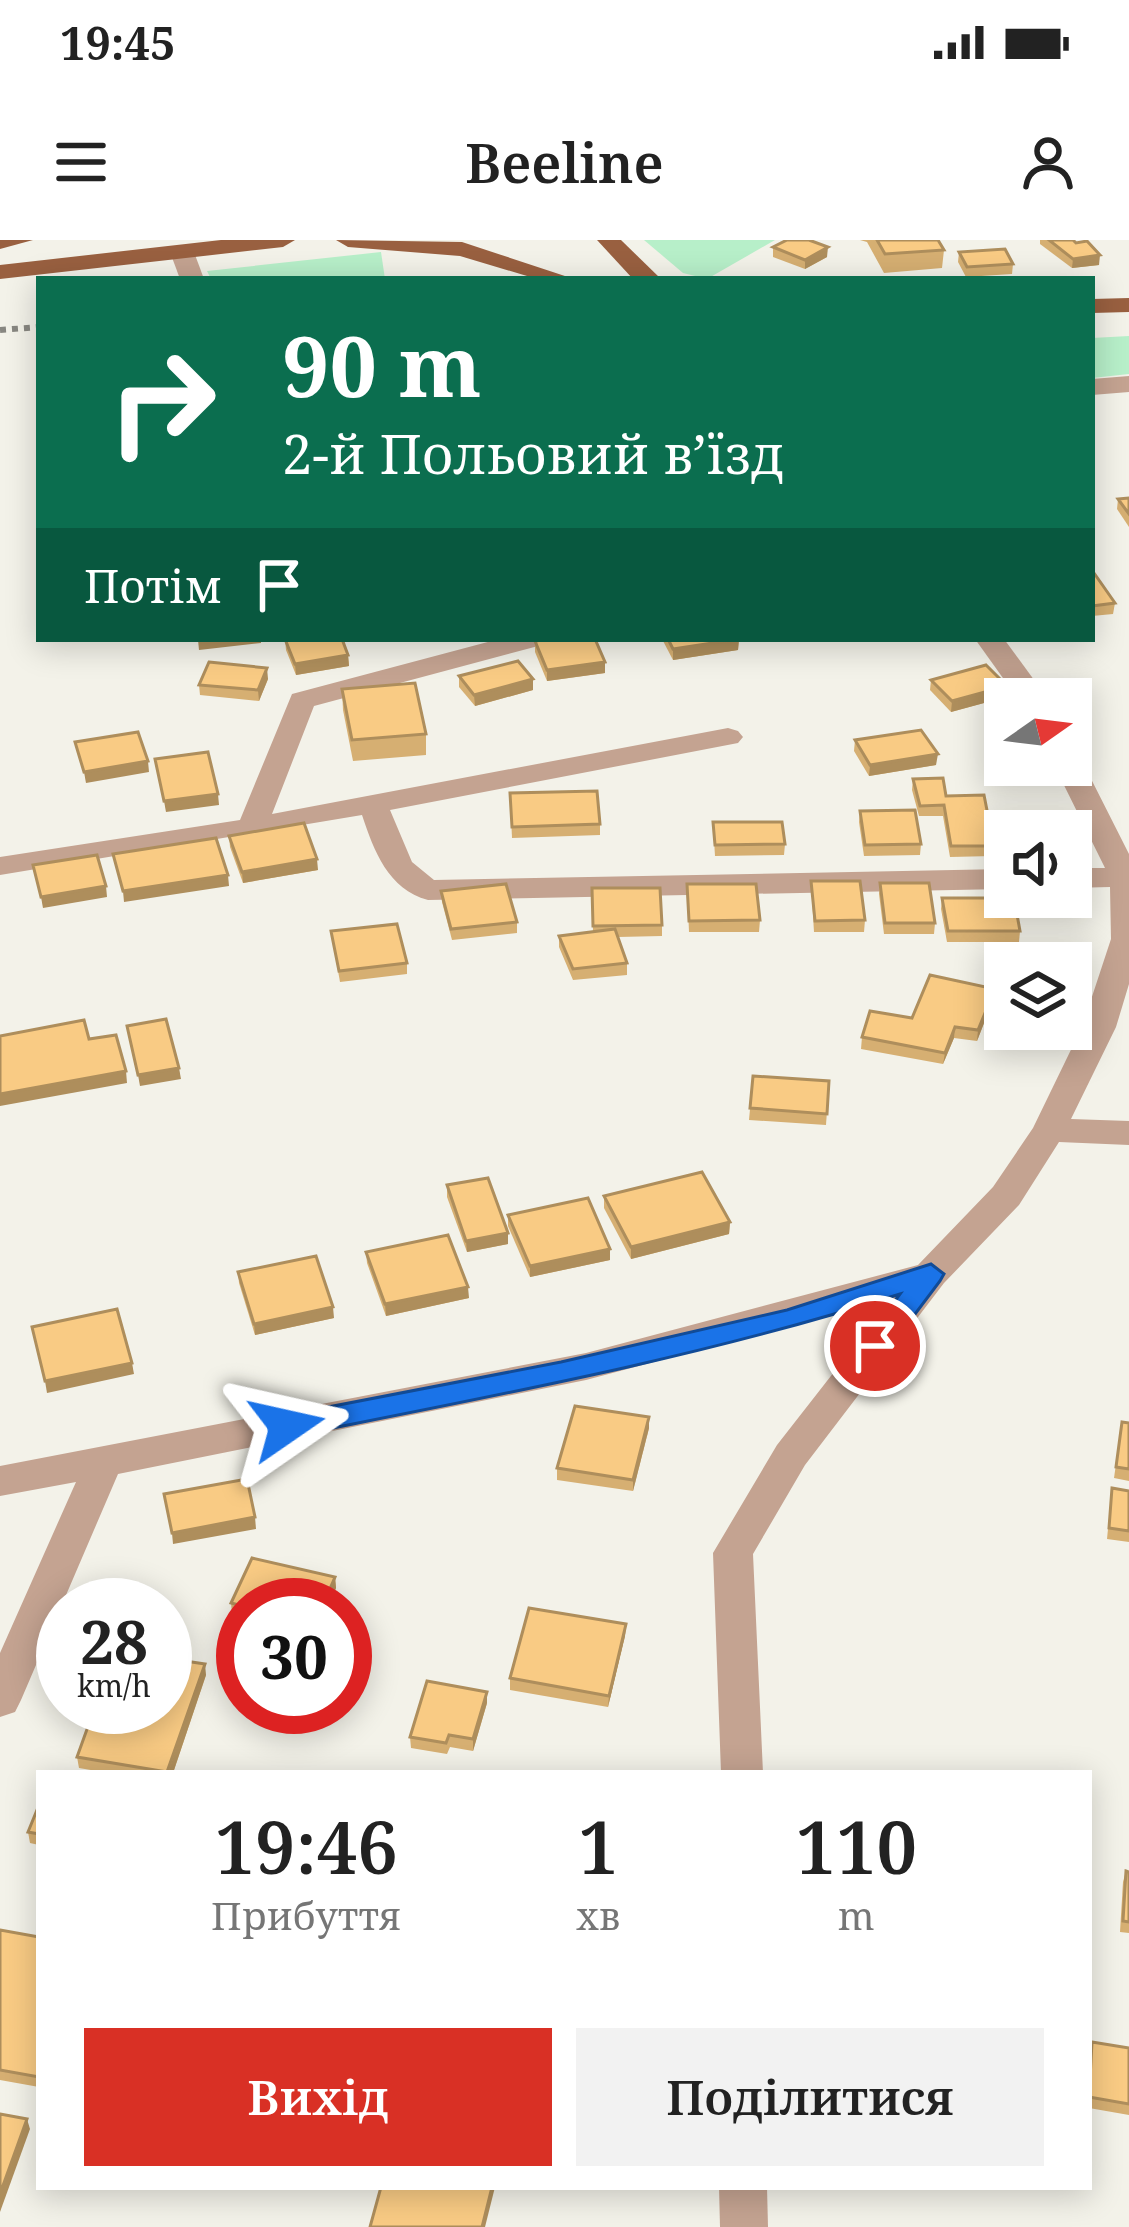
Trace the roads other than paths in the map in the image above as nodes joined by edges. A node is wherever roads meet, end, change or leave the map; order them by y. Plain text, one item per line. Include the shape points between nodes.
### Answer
1 (21, 240) edge
2 (283, 240) edge
3 (348, 240) edge
4 (609, 240) edge
5 (0, 242) edge
6 (182, 252) junction
7 (0, 272) edge
8 (191, 276) edge
9 (552, 276) edge
10 (644, 276) edge
11 (1129, 304) edge
12 (1095, 306) edge
13 (1129, 384) edge
14 (1095, 387) edge
15 (521, 642) edge
16 (991, 642) edge
17 (1018, 678) edge
18 (728, 737) dead end
19 (1080, 786) edge
20 (373, 805) junction
21 (252, 827) junction
22 (0, 866) edge
23 (1125, 877) junction
24 (1092, 878) edge
25 (984, 879) edge
26 (1049, 1130) junction
27 (1129, 1133) edge
28 (931, 1274) junction
29 (104, 1462) junction
30 (0, 1481) edge
31 (0, 1700) edge
32 (742, 1770) edge
33 (742, 2190) edge
34 (744, 2227) edge

1 - 5 main road
2 - 6 main road
3 - 9 main road via 461,249
4 - 10 main road
6 - 7 main road
6 - 8 street
11 - 12 main road
13 - 14 street
15 - 21 street via 302,700
16 - 17 street
18 - 20 street
19 - 23 street
20 - 21 street
20 - 25 street via 398,867 428,890
21 - 22 street
23 - 24 street
23 - 26 street via 1127,939 1100,1027
26 - 27 street
26 - 28 street via 1006,1196
28 - 29 street via 789,1319 561,1372
28 - 32 street via 791,1455 734,1552
29 - 30 street
29 - 31 street
33 - 34 street

